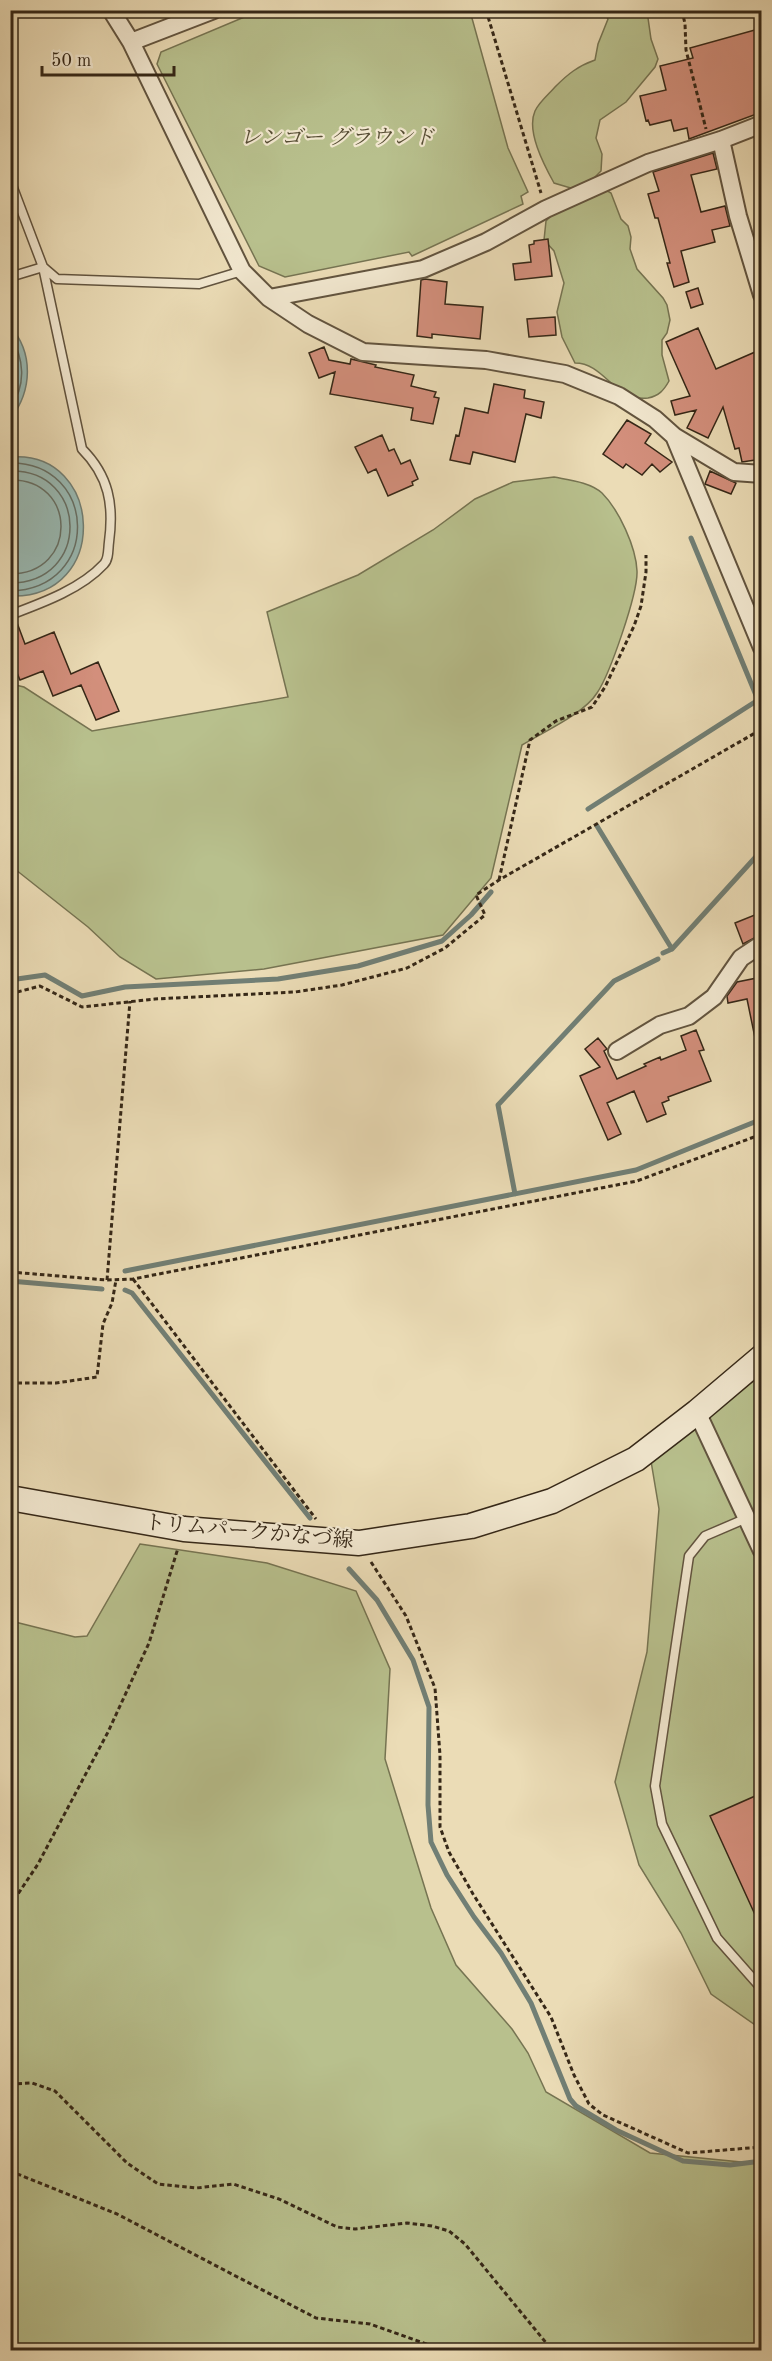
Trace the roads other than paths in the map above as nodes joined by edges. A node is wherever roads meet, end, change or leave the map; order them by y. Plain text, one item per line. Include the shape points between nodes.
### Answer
1 (111, 10) edge
2 (214, 10) edge
3 (131, 42) junction
4 (762, 124) edge
5 (715, 142) junction
6 (10, 180) edge
7 (43, 267) junction
8 (242, 271) junction
9 (10, 277) edge
10 (761, 292) edge
11 (269, 297) junction
12 (674, 436) junction
13 (762, 474) edge
14 (10, 615) edge
15 (762, 648) edge
16 (762, 944) edge
17 (617, 1051) dead end
18 (762, 1357) edge
19 (697, 1413) junction
20 (10, 1498) edge
21 (747, 1518) junction
22 (762, 1551) edge
23 (762, 1989) edge

1 - 3 street
2 - 3 street
3 - 8 street
4 - 5 street
5 - 10 street
5 - 11 street via 648,163 423,269
6 - 7 lane
7 - 8 lane via 57,279 199,284
7 - 9 lane
7 - 14 lane via 82,449 108,488 112,521 106,562 88,579
8 - 11 street
11 - 12 street via 308,324 363,352 486,360 565,374 620,396
12 - 13 street via 734,472
12 - 15 street
16 - 17 street via 741,958 714,997 689,1017 660,1025
18 - 19 main road, トリムパークかなづ線
19 - 20 main road, トリムパークかなづ線 via 636,1459 552,1501 471,1526 359,1543 184,1529
19 - 21 street
21 - 22 street
21 - 23 lane via 705,1536 689,1556 656,1786 662,1824 717,1938

